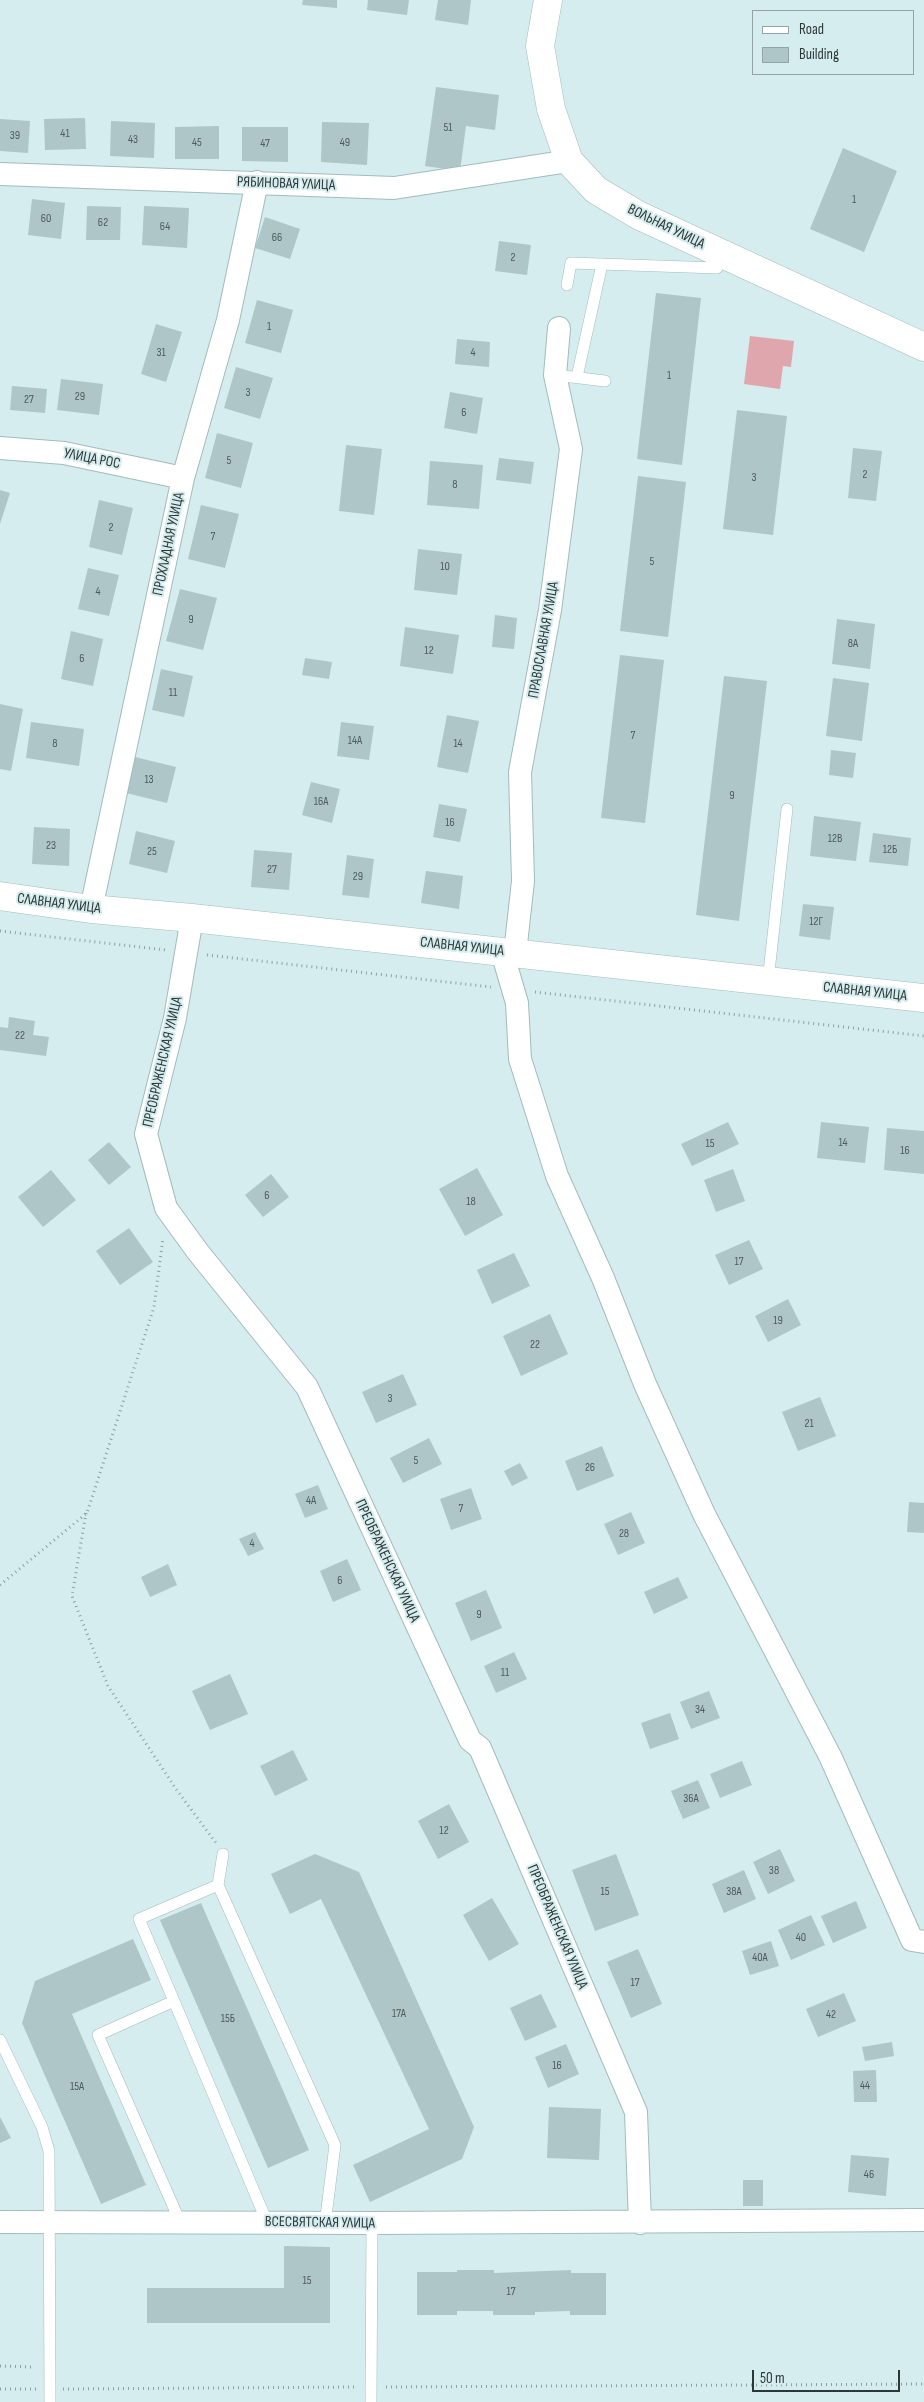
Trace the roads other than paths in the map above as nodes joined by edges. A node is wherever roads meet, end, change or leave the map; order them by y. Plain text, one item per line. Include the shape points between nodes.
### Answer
1 (548, 0) edge
2 (569, 161) junction
3 (0, 174) edge
4 (257, 182) junction
5 (602, 264) junction
6 (717, 268) dead end
7 (567, 285) dead end
8 (559, 328) dead end
9 (923, 345) edge
10 (555, 375) junction
11 (577, 377) junction
12 (605, 381) dead end
13 (0, 448) edge
14 (183, 478) junction
15 (787, 809) dead end
16 (0, 896) edge
17 (91, 909) junction
18 (192, 918) junction
19 (509, 952) junction
20 (768, 981) junction
21 (924, 998) edge
22 (223, 1854) road end
23 (218, 1885) junction
24 (924, 1942) edge
25 (174, 2001) junction
26 (0, 2040) edge
27 (924, 2220) edge
28 (49, 2221) junction
29 (0, 2222) edge
30 (267, 2222) junction
31 (640, 2223) junction
32 (181, 2224) junction
33 (325, 2224) junction
34 (372, 2224) junction
35 (50, 2402) edge
36 (371, 2402) edge

1 - 2 street, ВОЛЬНАЯ УЛИЦА via 540,46 551,109
2 - 4 street, РЯБИНОВАЯ УЛИЦА via 394,188
2 - 9 street, ВОЛЬНАЯ УЛИЦА via 596,190 638,215
3 - 4 street, РЯБИНОВАЯ УЛИЦА
4 - 14 street, ПРОХЛАДНАЯ УЛИЦА via 228,320
5 - 6 lane
5 - 7 lane via 572,263
5 - 11 lane
8 - 10 street, ПРАВОСЛАВНАЯ УЛИЦА
10 - 11 lane
10 - 19 street, ПРАВОСЛАВНАЯ УЛИЦА via 571,449 550,610 520,772 522,881
11 - 12 lane
13 - 14 street, УЛИЦА РОС via 64,453
14 - 17 street, ПРОХЛАДНАЯ УЛИЦА
15 - 20 lane
16 - 17 street, СЛАВНАЯ УЛИЦА
17 - 18 street, СЛАВНАЯ УЛИЦА
18 - 19 street, СЛАВНАЯ УЛИЦА
18 - 31 street, ПРЕОБРАЖЕНСКАЯ УЛИЦА via 175,1018 146,1134 166,1208 307,1387 470,1740 480,1748 636,2112
19 - 20 street, СЛАВНАЯ УЛИЦА
19 - 24 street via 517,1003 520,1059 557,1176 704,1514 831,1758 912,1940
20 - 21 street, СЛАВНАЯ УЛИЦА
22 - 23 lane
23 - 25 lane via 139,1919
23 - 33 lane via 335,2145
25 - 30 lane
25 - 32 lane via 98,2035
26 - 28 lane via 47,2140 50,2152
27 - 31 street, ВСЕСВЯТСКАЯ УЛИЦА
28 - 29 street, ВСЕСВЯТСКАЯ УЛИЦА
28 - 32 street, ВСЕСВЯТСКАЯ УЛИЦА
28 - 35 lane
30 - 32 street, ВСЕСВЯТСКАЯ УЛИЦА
30 - 33 street, ВСЕСВЯТСКАЯ УЛИЦА
31 - 34 street, ВСЕСВЯТСКАЯ УЛИЦА
33 - 34 street, ВСЕСВЯТСКАЯ УЛИЦА
34 - 36 lane

